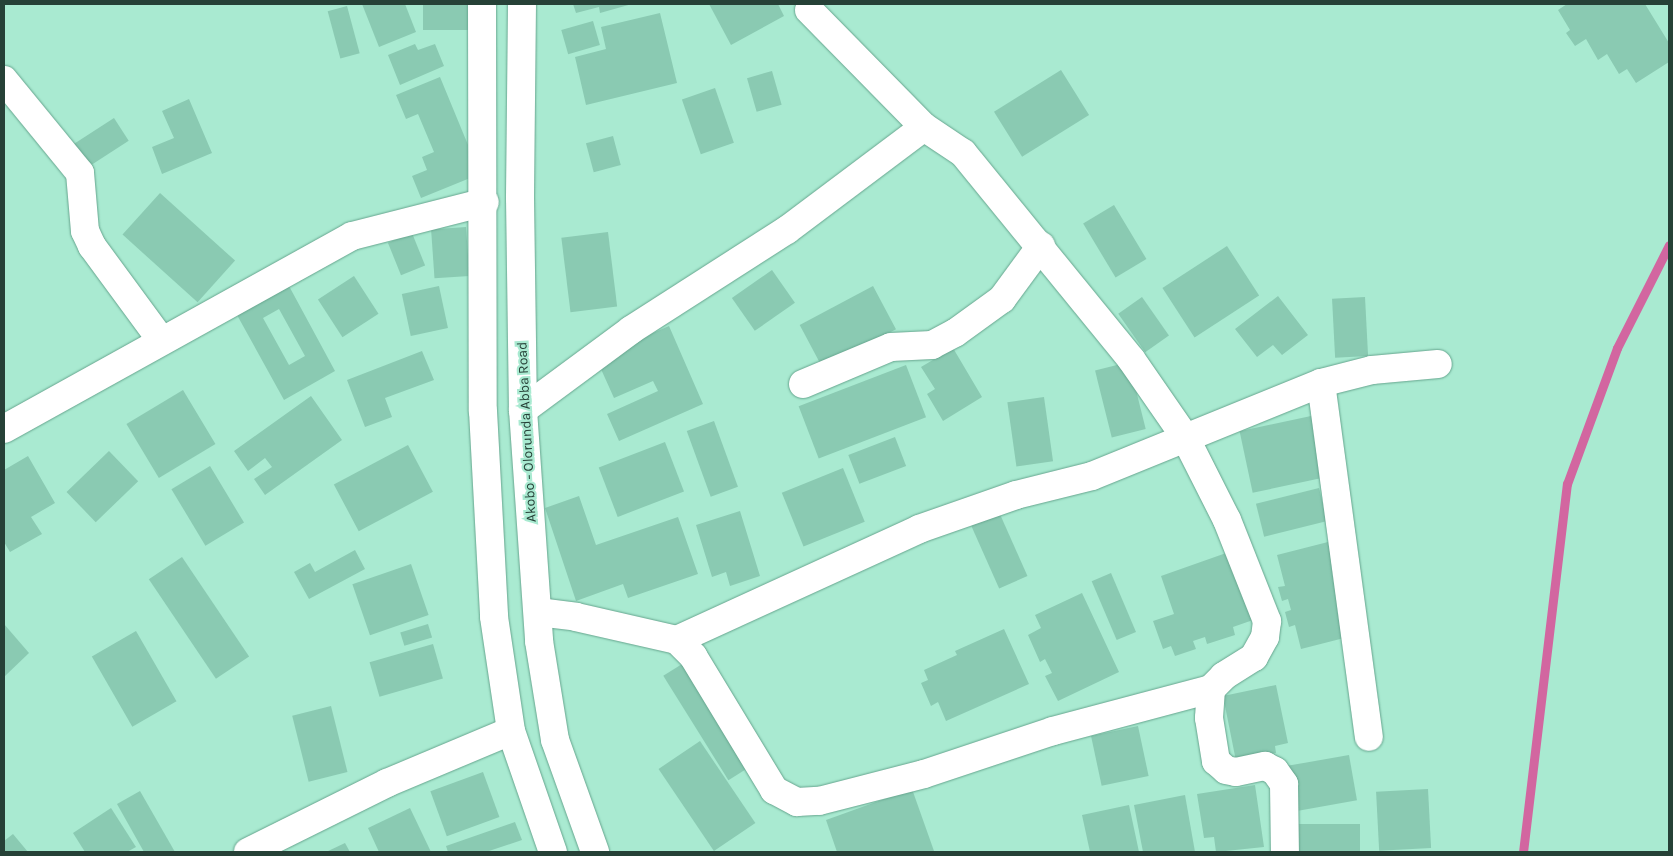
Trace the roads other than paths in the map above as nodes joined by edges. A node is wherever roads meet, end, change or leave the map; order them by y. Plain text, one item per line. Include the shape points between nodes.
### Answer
1 (482, 4) edge
2 (522, 4) edge
3 (809, 10) dead end
4 (4, 80) edge
5 (924, 126) junction
6 (484, 202) junction
7 (1041, 246) junction
8 (161, 340) junction
9 (1438, 364) dead end
10 (1321, 383) junction
11 (803, 384) dead end
12 (522, 410) junction
13 (4, 429) edge
14 (1185, 437) junction
15 (538, 612) junction
16 (677, 640) junction
17 (1211, 689) junction
18 (511, 731) junction
19 (1369, 737) dead end
20 (248, 852) edge
21 (553, 852) edge
22 (595, 852) edge
23 (1285, 852) edge

1 - 6 street
2 - 12 street, Akobo - Olorunda Abba Road
3 - 5 street
4 - 8 street via 80,173 85,231 92,246
5 - 7 street via 963,152
5 - 12 street via 787,230 631,330
6 - 8 street via 352,236
6 - 18 street via 483,411 494,617
7 - 11 street via 1002,299 956,334 932,345 891,347
7 - 14 street via 1131,359
8 - 13 street
9 - 10 street via 1372,370
10 - 14 street
10 - 19 street
12 - 15 street, Akobo - Olorunda Abba Road
14 - 16 street via 1092,476 1016,495 919,529
14 - 17 street via 1230,528 1267,621 1265,637 1254,656
15 - 16 street via 576,617
15 - 22 street, Akobo - Olorunda Abba Road via 539,642 555,740
16 - 17 street via 693,656 774,790 797,802 820,801 924,774 1053,731
17 - 23 street via 1209,718 1216,760 1226,770 1236,772 1265,766 1275,771 1284,784
18 - 20 street via 387,782
18 - 21 street

